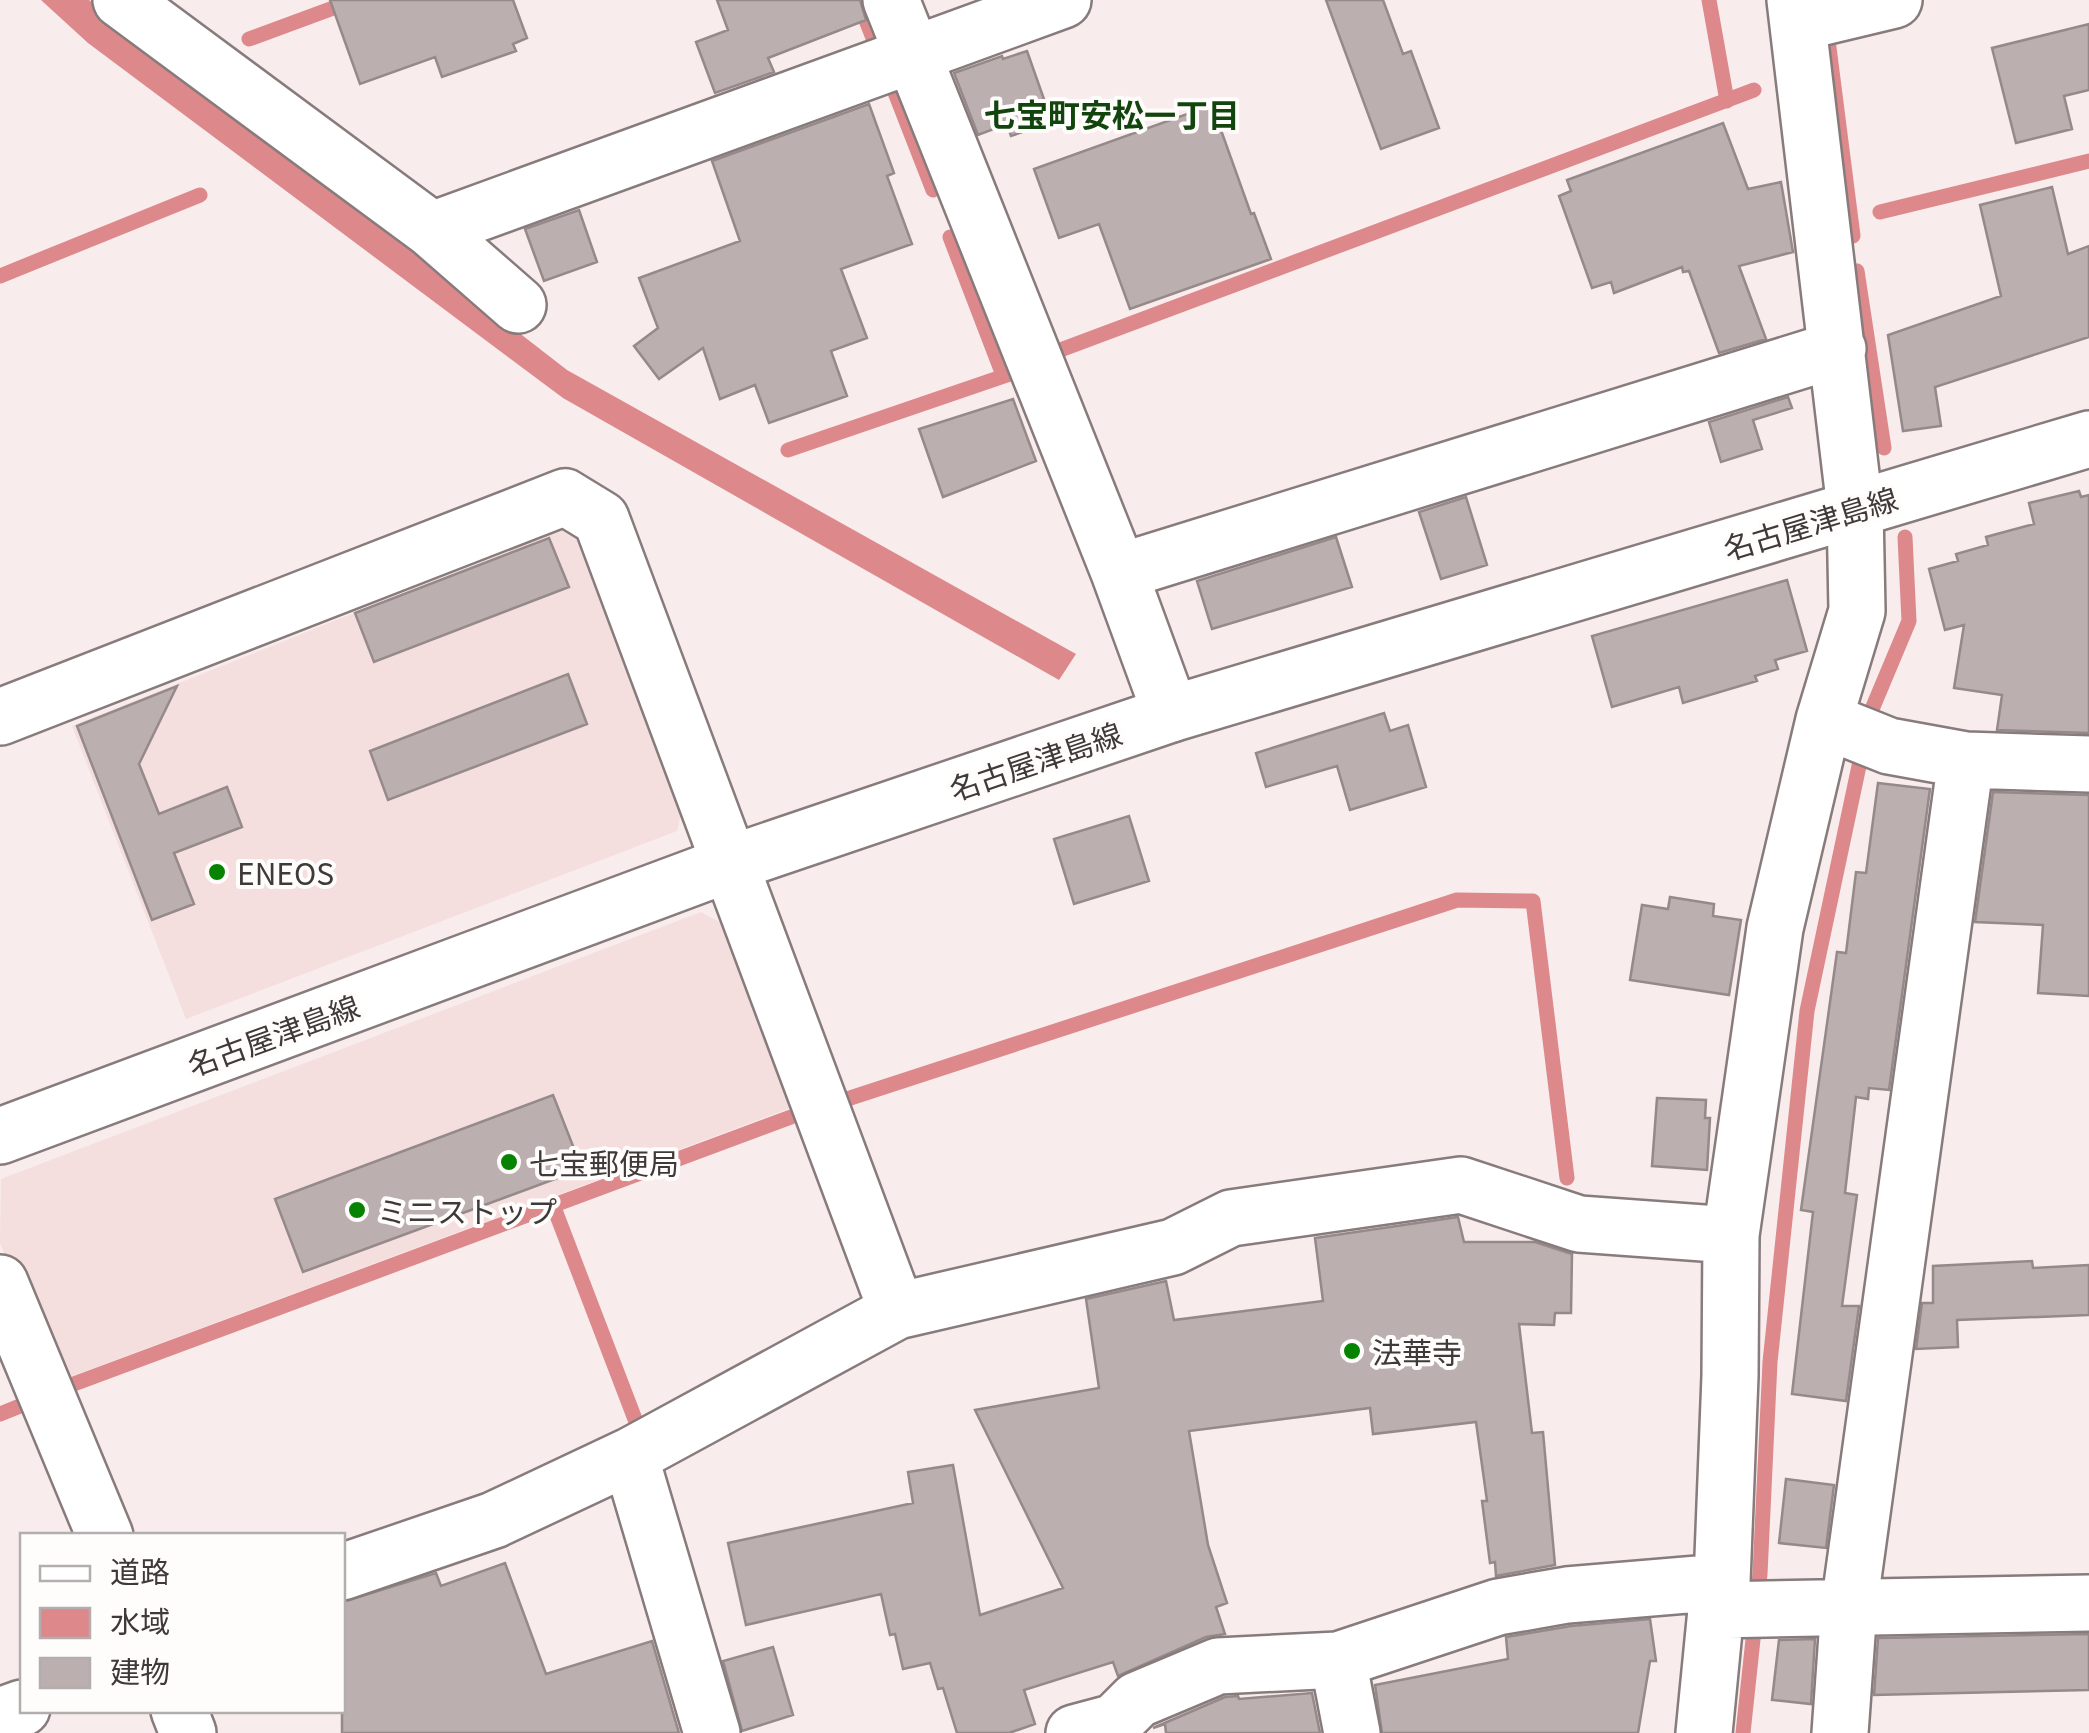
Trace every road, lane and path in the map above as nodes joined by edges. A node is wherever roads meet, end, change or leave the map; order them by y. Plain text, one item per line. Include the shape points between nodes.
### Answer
1 (121, 0) edge
2 (890, 0) edge
3 (1063, 0) edge
4 (1894, 0) edge
5 (1811, 14) edge
6 (912, 56) junction
7 (432, 230) junction
8 (518, 305) dead end
9 (1838, 349) junction
10 (2089, 439) edge
11 (1854, 508) junction
12 (1119, 572) junction
13 (1171, 714) junction
14 (0, 717) edge
15 (1851, 731) junction
16 (1966, 760) junction
17 (2089, 764) edge
18 (728, 864) junction
19 (0, 1136) edge
20 (1731, 1234) junction
21 (0, 1283) edge
22 (897, 1311) junction
23 (630, 1456) junction
24 (104, 1533) edge
25 (345, 1571) edge
26 (1737, 1602) junction
27 (2089, 1603) edge
28 (1849, 1606) junction
29 (1338, 1660) junction
30 (712, 1733) edge
31 (1074, 1733) edge
32 (1352, 1733) edge
33 (1704, 1733) edge
34 (1840, 1733) edge

1 - 7 street
2 - 6 street
3 - 6 street
4 - 5 street
5 - 9 street
6 - 7 street
6 - 12 street
7 - 8 street
9 - 11 street
9 - 12 street
10 - 11 street, 名古屋津島線
11 - 13 street, 名古屋津島線
11 - 15 street
12 - 13 street
13 - 18 street, 名古屋津島線
14 - 18 street via 565,497 601,519
15 - 16 street
15 - 20 street via 1775,928
16 - 17 street
16 - 28 street
18 - 19 street, 名古屋津島線
18 - 22 street
20 - 22 street via 1579,1224 1461,1185 1230,1218 1172,1247
20 - 26 street
21 - 24 street
22 - 23 street
23 - 25 street via 494,1520
23 - 30 street
26 - 28 street
26 - 29 street via 1567,1595 1498,1607
26 - 33 street
27 - 28 street
28 - 34 street
29 - 31 street via 1218,1666 1137,1700 1115,1722
29 - 32 street

